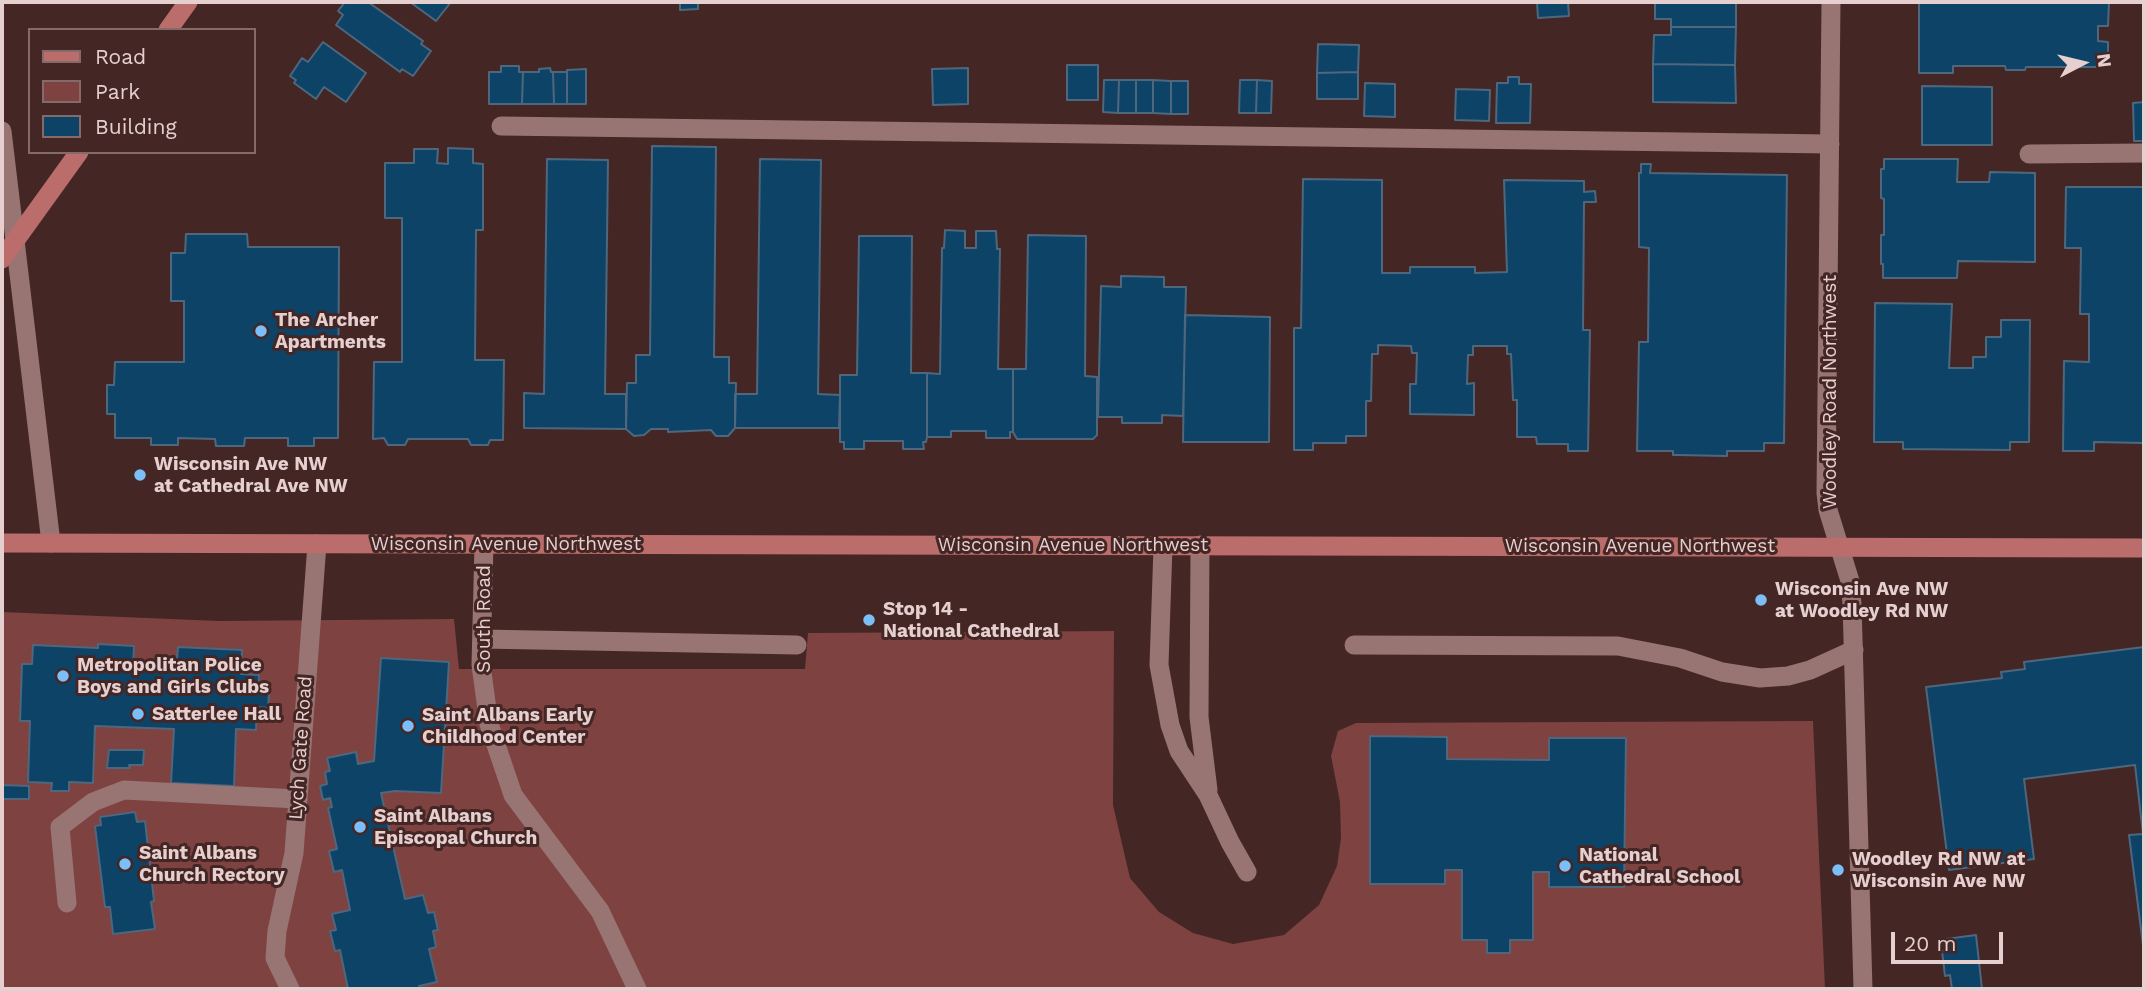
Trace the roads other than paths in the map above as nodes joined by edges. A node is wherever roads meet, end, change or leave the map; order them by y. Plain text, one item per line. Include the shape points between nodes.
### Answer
1 (188, 2) edge
2 (1831, 2) edge
3 (169, 28) edge
4 (502, 126) dead end
5 (2, 131) edge
6 (1830, 144) junction
7 (2144, 153) edge
8 (78, 154) edge
9 (2029, 154) dead end
10 (16, 239) junction
11 (2, 259) edge
12 (2, 543) edge
13 (51, 543) junction
14 (317, 544) junction
15 (484, 544) junction
16 (1163, 545) junction
17 (1200, 545) junction
18 (1840, 547) junction
19 (2144, 548) edge
20 (482, 639) junction
21 (797, 645) dead end
22 (1354, 645) dead end
23 (1854, 650) junction
24 (1208, 795) junction
25 (297, 799) junction
26 (1247, 872) dead end
27 (66, 903) dead end
28 (290, 989) edge
29 (637, 989) edge
30 (1863, 989) edge

1 - 3 main road
2 - 6 street, Woodley Road Northwest
4 - 6 street
5 - 10 street
6 - 18 street, Woodley Road Northwest via 1826,493
7 - 9 street
8 - 10 main road
10 - 11 main road
10 - 13 street
12 - 13 main road, Wisconsin Avenue Northwest
13 - 14 main road, Wisconsin Avenue Northwest
14 - 15 main road, Wisconsin Avenue Northwest
14 - 25 street, Lych Gate Road
15 - 16 main road, Wisconsin Avenue Northwest
15 - 20 street, South Road
16 - 17 main road, Wisconsin Avenue Northwest
16 - 24 street via 1161,688 1179,751
17 - 18 main road, Wisconsin Avenue Northwest
17 - 24 street via 1199,717
18 - 19 main road, Wisconsin Avenue Northwest
18 - 23 street, Woodley Road Northwest via 1850,581
20 - 21 street
20 - 29 street, South Road via 489,724 513,795 600,912
22 - 23 street via 1618,646 1760,678 1810,670
23 - 30 street, Woodley Road Northwest
24 - 26 street
25 - 27 street via 124,790 93,802 60,827
25 - 28 street, Lych Gate Road via 294,853 275,958

